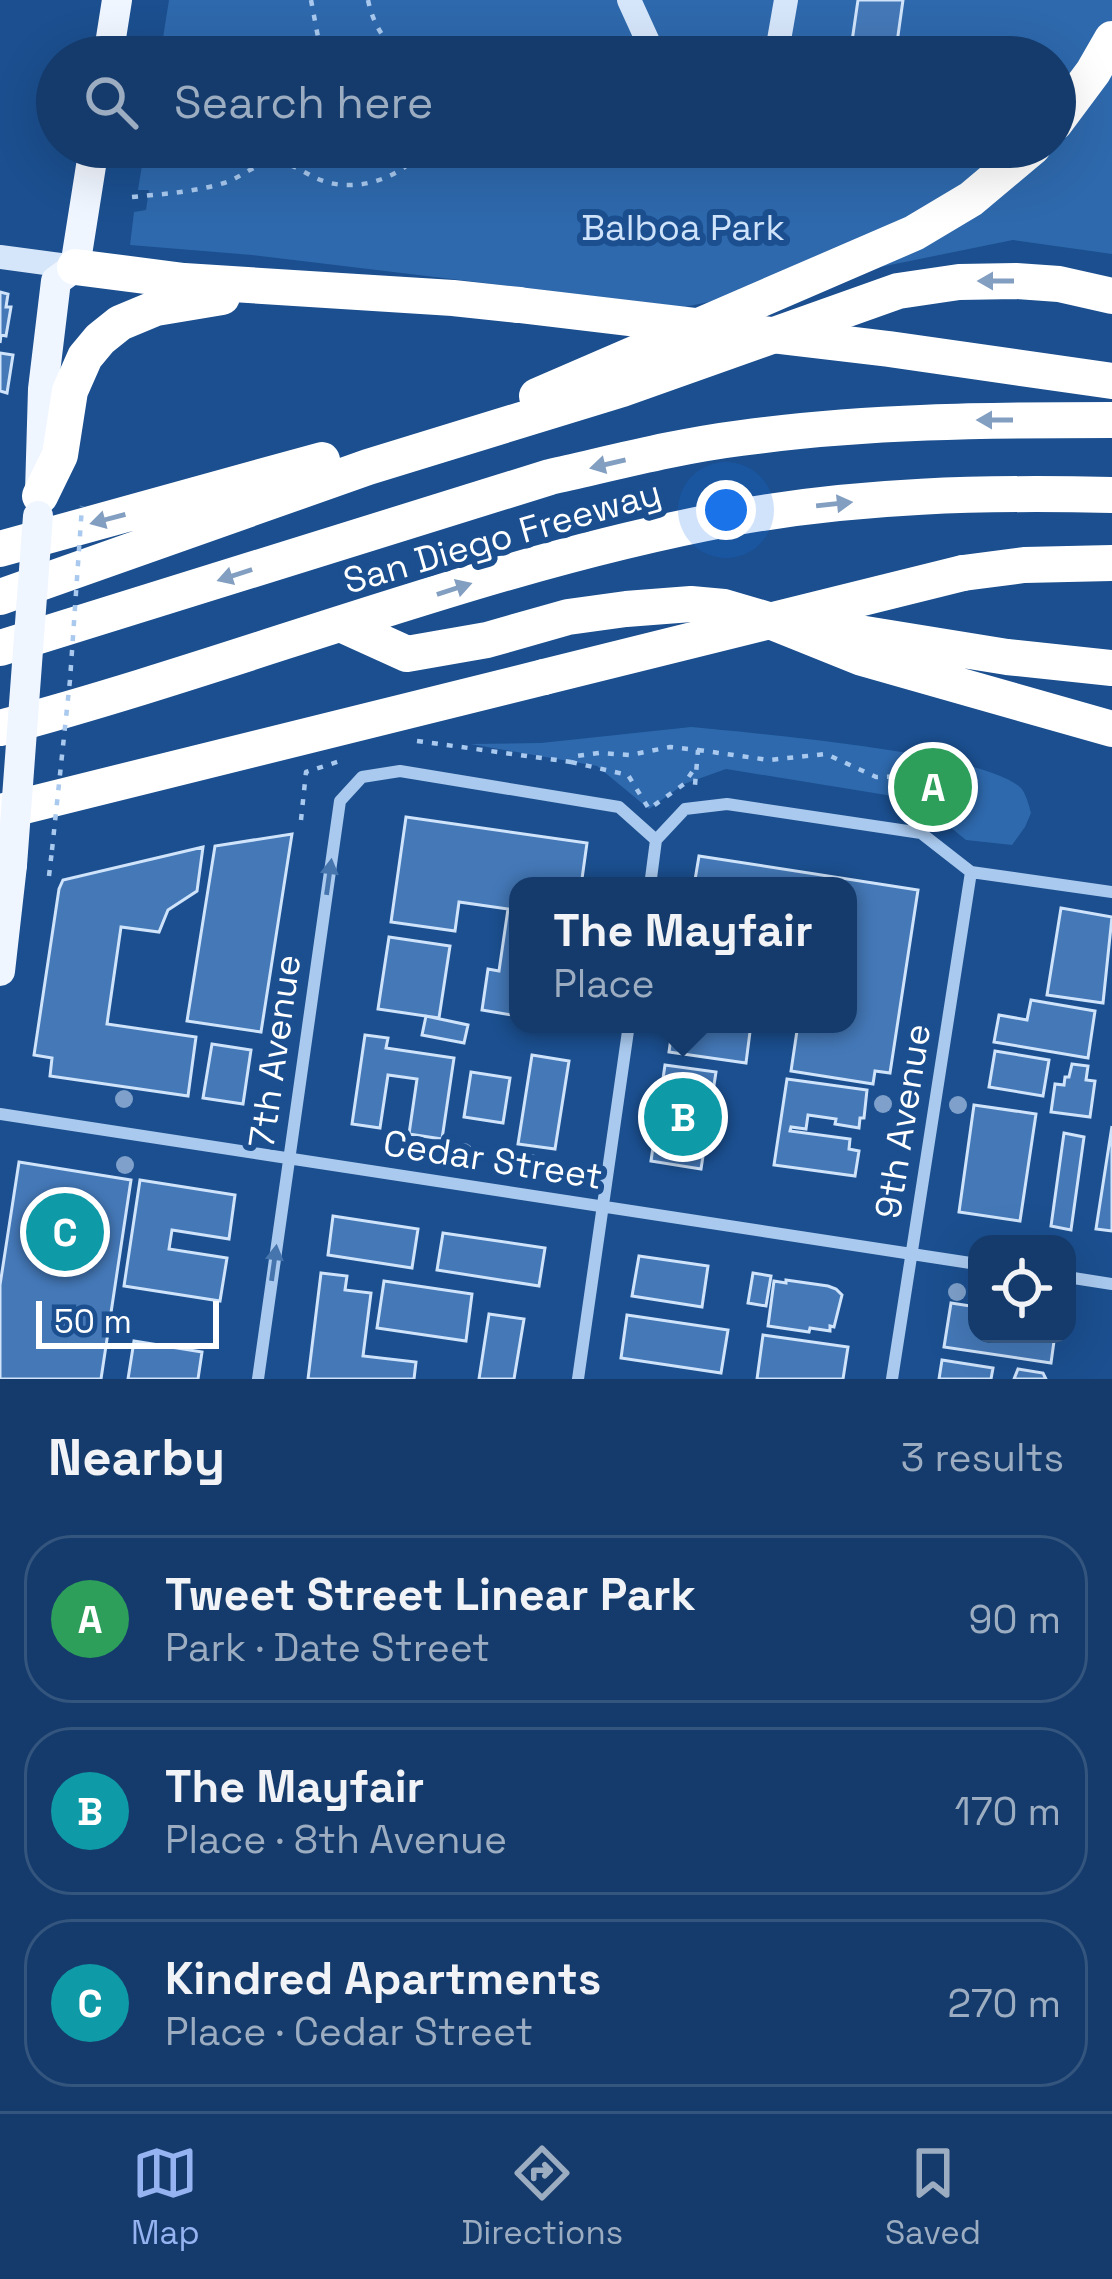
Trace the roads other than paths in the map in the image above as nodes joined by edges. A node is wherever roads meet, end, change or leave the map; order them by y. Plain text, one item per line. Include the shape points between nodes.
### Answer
1 (117, 0) edge
2 (629, 0) edge
3 (786, 0) edge
4 (111, 36) edge
5 (645, 36) edge
6 (780, 36) edge
7 (1112, 38) edge
8 (1076, 95) edge
9 (91, 168) edge
10 (1008, 168) edge
11 (0, 256) edge
12 (75, 268) junction
13 (260, 287) junction
14 (1112, 296) edge
15 (581, 374) junction
16 (1112, 381) edge
17 (1112, 420) edge
18 (368, 467) junction
19 (1112, 495) edge
20 (39, 506) junction
21 (0, 549) edge
22 (1112, 563) edge
23 (0, 597) edge
24 (765, 619) junction
25 (343, 625) junction
26 (0, 648) edge
27 (1112, 668) edge
28 (0, 728) edge
29 (1112, 729) edge
30 (0, 812) edge
31 (656, 839) junction
32 (971, 872) junction
33 (651, 877) edge
34 (1112, 892) edge
35 (0, 971) edge
36 (628, 1033) edge
37 (0, 1114) edge
38 (289, 1157) junction
39 (603, 1207) junction
40 (912, 1254) junction
41 (968, 1263) edge
42 (1076, 1278) edge
43 (1112, 1284) edge
44 (258, 1379) edge
45 (578, 1379) edge
46 (892, 1379) edge

1 - 4 main road
2 - 5 street
3 - 6 street
7 - 8 highway
9 - 12 main road
10 - 15 highway via 914,233
11 - 12 street
12 - 13 highway
12 - 20 main road via 56,281
13 - 16 highway, bridge via 519,305
13 - 20 highway via 156,308 100,339 70,391 60,455
14 -> 18 highway via 1016,281 898,291 622,389
15 - 18 highway
15 -> 21 highway via 395,439
17 -> 26 highway, San Diego Freeway via 847,426 639,457 550,477
18 - 23 highway
25 -> 19 highway, San Diego Freeway via 609,545 734,518 944,495
20 - 35 main road, bridge
22 - 30 highway, bridge via 963,573
24 - 25 highway via 724,607 626,609 407,654
24 - 27 highway
24 - 29 highway via 862,658
25 - 28 highway, San Diego Freeway
31 - 32 street via 685,809 727,804 921,833
31 - 33 street
38 -> 31 street, 7th Avenue via 340,801 362,777 400,771 619,807
32 - 34 street
32 - 40 street, 9th Avenue
36 - 39 street
37 - 38 street, Cedar Street
38 - 39 street, Cedar Street
44 -> 38 street, 7th Avenue
39 - 40 street, Cedar Street
39 - 45 street
40 - 41 street, Cedar Street
40 - 46 street, 9th Avenue
42 - 43 street

